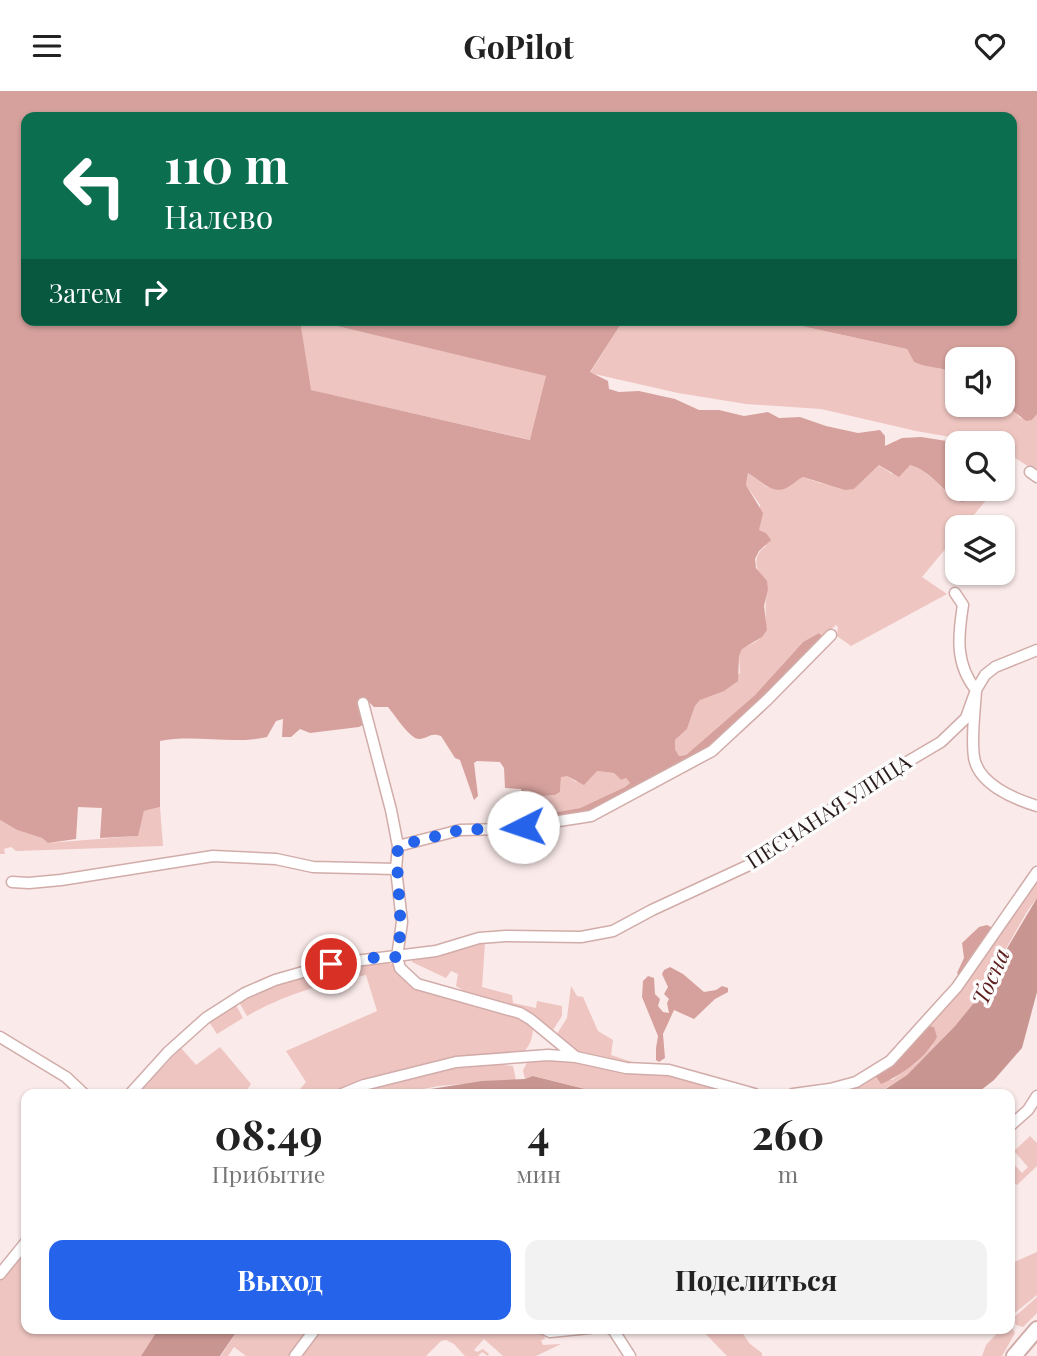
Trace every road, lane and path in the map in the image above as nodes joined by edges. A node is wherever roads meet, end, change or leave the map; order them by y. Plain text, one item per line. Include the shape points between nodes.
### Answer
1 (955, 593) dead end
2 (831, 635) dead end
3 (1037, 650) edge
4 (976, 690) junction
5 (363, 703) dead end
6 (1037, 806) edge
7 (398, 846) junction
8 (396, 869) junction
9 (1037, 872) edge
10 (12, 882) dead end
11 (397, 957) junction
12 (0, 1037) edge
13 (576, 1057) junction
14 (79, 1089) edge
15 (135, 1089) edge
16 (354, 1089) edge
17 (737, 1089) edge
18 (830, 1089) edge
19 (1037, 1095) edge
20 (1015, 1122) edge
21 (21, 1248) edge
22 (0, 1274) edge
23 (1037, 1329) edge
24 (312, 1334) edge
25 (615, 1334) edge
26 (295, 1356) edge
27 (629, 1356) edge
28 (1014, 1356) edge

1 - 4 street via 963,605 958,649 966,678
2 - 7 street via 712,751 591,816 508,829 460,830
3 - 4 street, ПЕСЧАНАЯ УЛИЦА via 995,667
4 - 6 street via 974,759 987,780 1010,797
4 - 11 street, ПЕСЧАНАЯ УЛИЦА via 966,718 941,741 846,799 789,842 613,931 581,937 479,938
5 - 7 street
7 - 8 street
8 - 10 street via 313,867 276,859 213,856 61,880
8 - 11 street via 402,922
9 - 18 street via 957,988 890,1061 856,1082
11 - 13 street via 400,968 417,983 520,1013
11 - 15 street, ПЕСЧАНАЯ УЛИЦА via 331,964 245,993 206,1018
12 - 14 street
13 - 16 street via 456,1062
13 - 17 street via 626,1068 669,1070
19 - 20 street
21 - 22 street
23 - 28 main road
24 - 26 street
25 - 27 street

